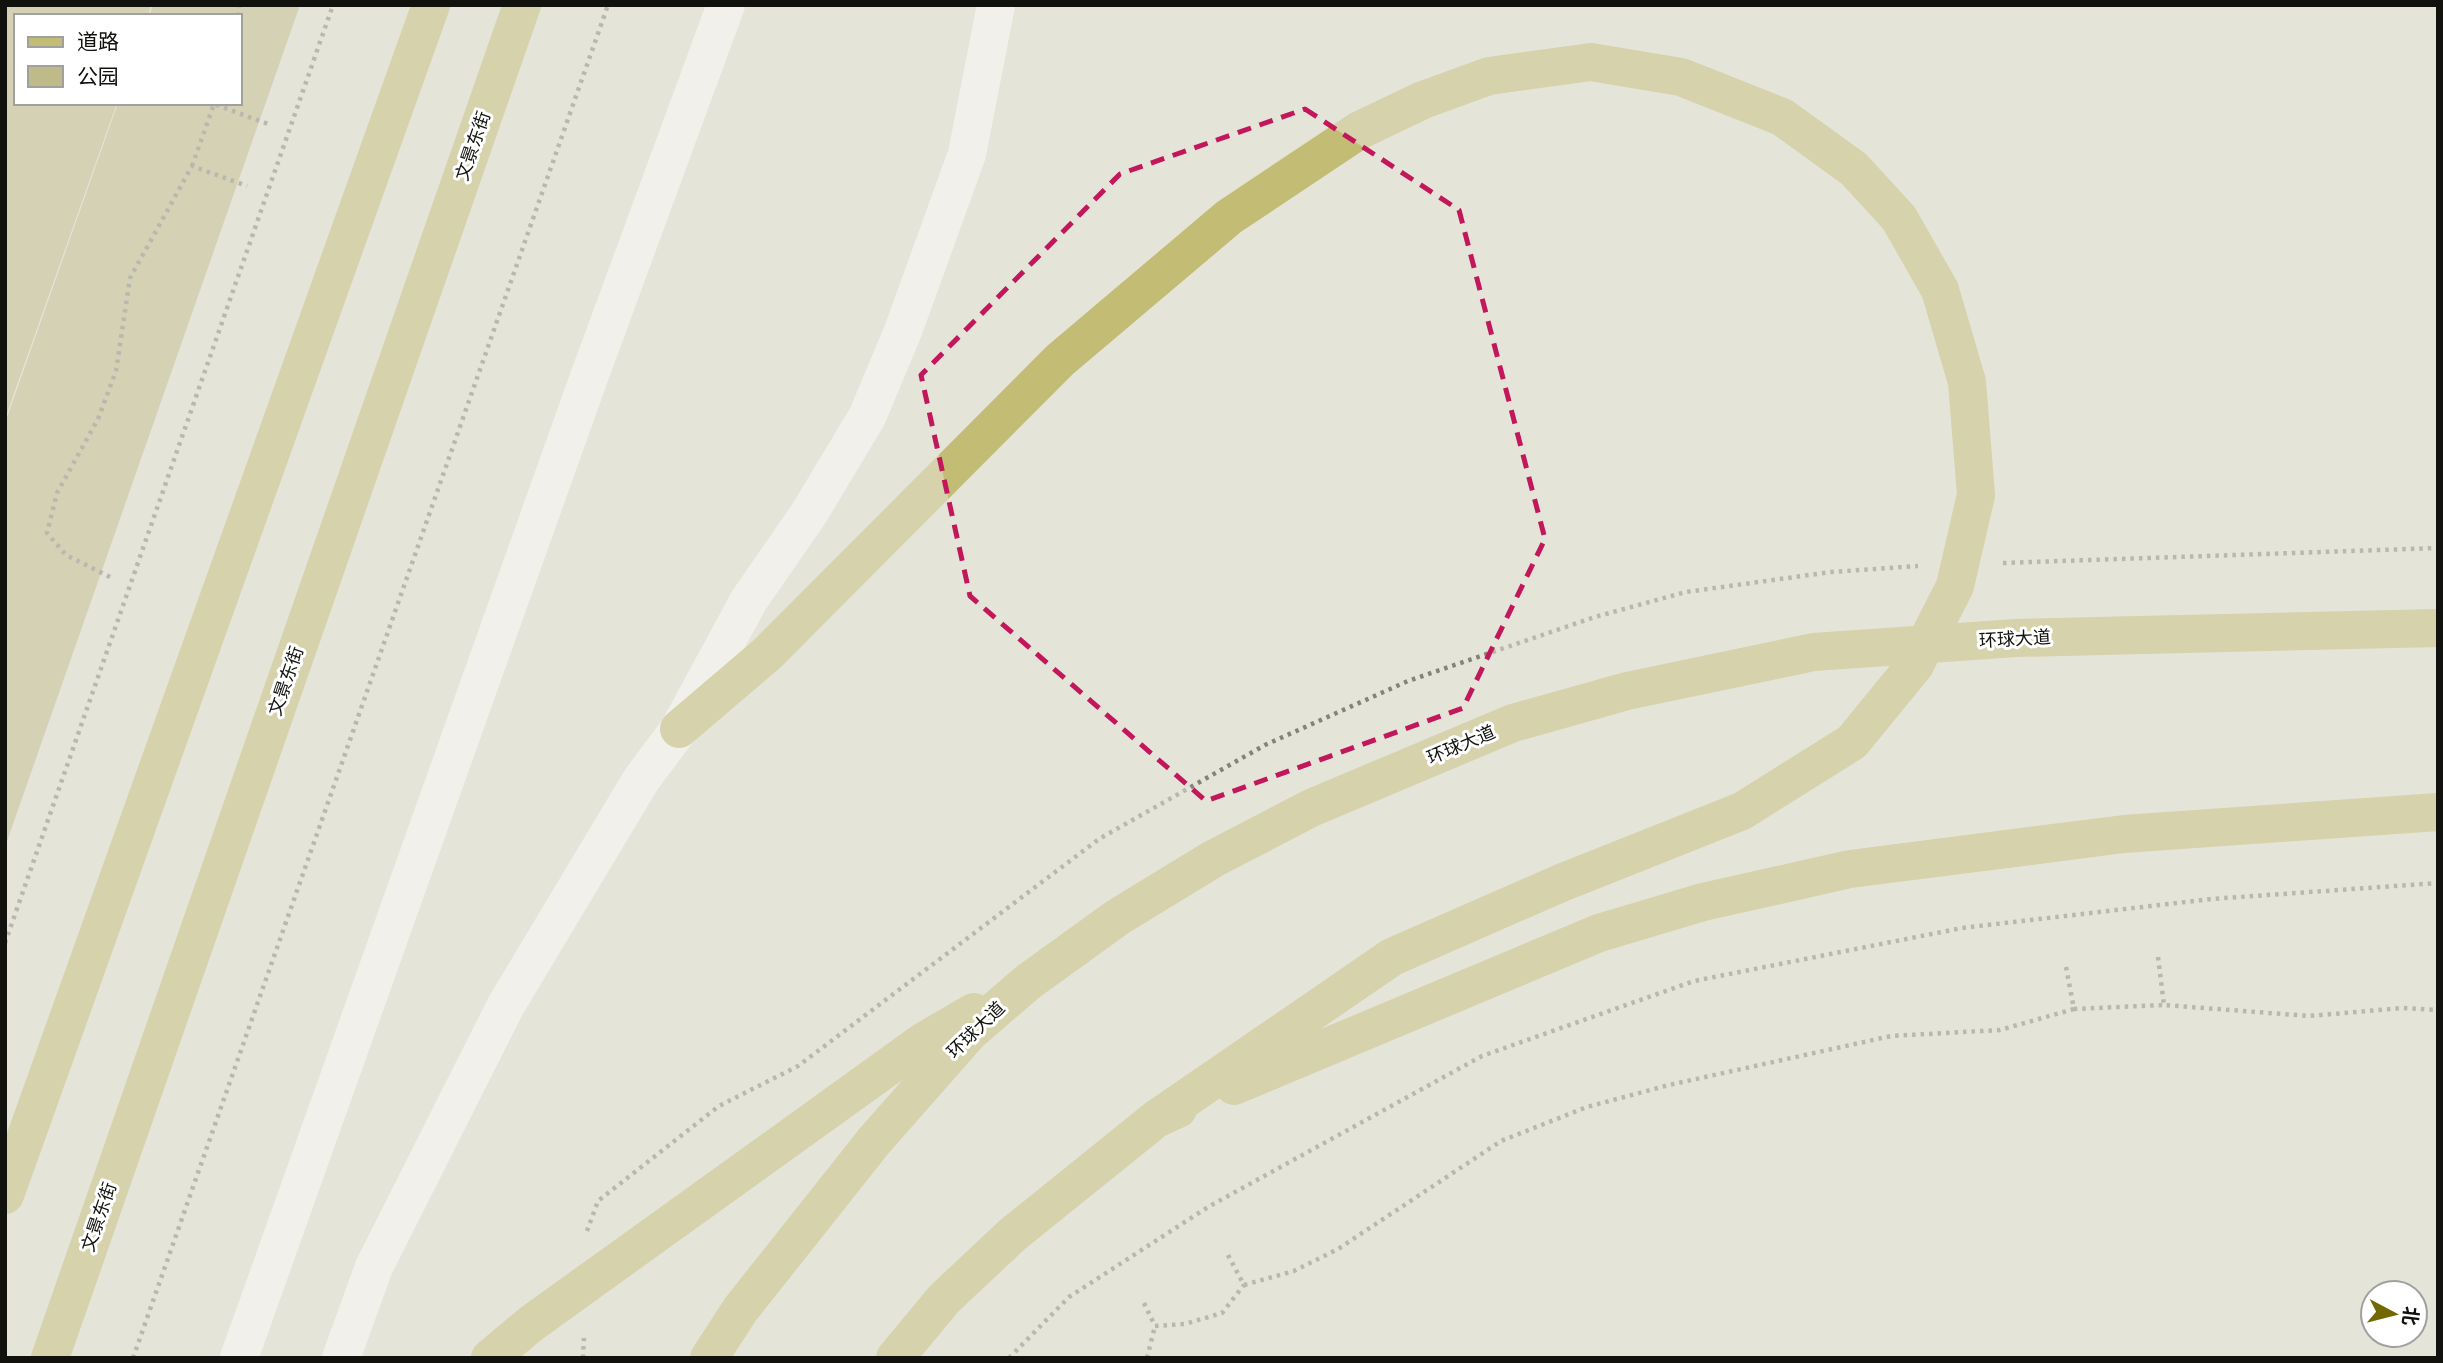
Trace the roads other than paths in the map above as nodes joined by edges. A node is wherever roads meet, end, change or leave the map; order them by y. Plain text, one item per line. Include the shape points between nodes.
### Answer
1 (431, 5) edge
2 (522, 5) edge
3 (726, 5) edge
4 (996, 5) edge
5 (2438, 628) edge
6 (679, 729) junction
7 (2438, 812) edge
8 (1028, 982) junction
9 (1156, 1119) junction
10 (5, 1195) edge
11 (50, 1358) edge
12 (239, 1358) edge
13 (341, 1358) edge
14 (490, 1358) edge
15 (709, 1358) edge
16 (895, 1358) edge

1 - 10 main road
2 - 11 main road, 文景东街
3 - 12 street via 587,380
4 - 6 street via 967,154 867,418 749,600
5 - 8 main road, 环球大道 via 2016,638 1814,652 1627,691 1513,723 1311,808 1213,859 1118,917
6 - 9 main road via 767,654 1060,360 1229,217 1358,131 1423,100 1489,76 1591,62 1681,77 1782,117 1854,169 1899,218 1940,290 1967,382 1976,495 1955,586 1915,665 1852,742 1742,811 1392,957
6 - 13 street via 606,837 505,1007 374,1267
7 - 9 main road via 2124,834 1850,869 1703,902 1599,933
8 - 14 main road via 923,1041
8 - 15 main road, 环球大道 via 970,1031 874,1141 740,1310
9 - 16 main road via 1012,1234 944,1299

